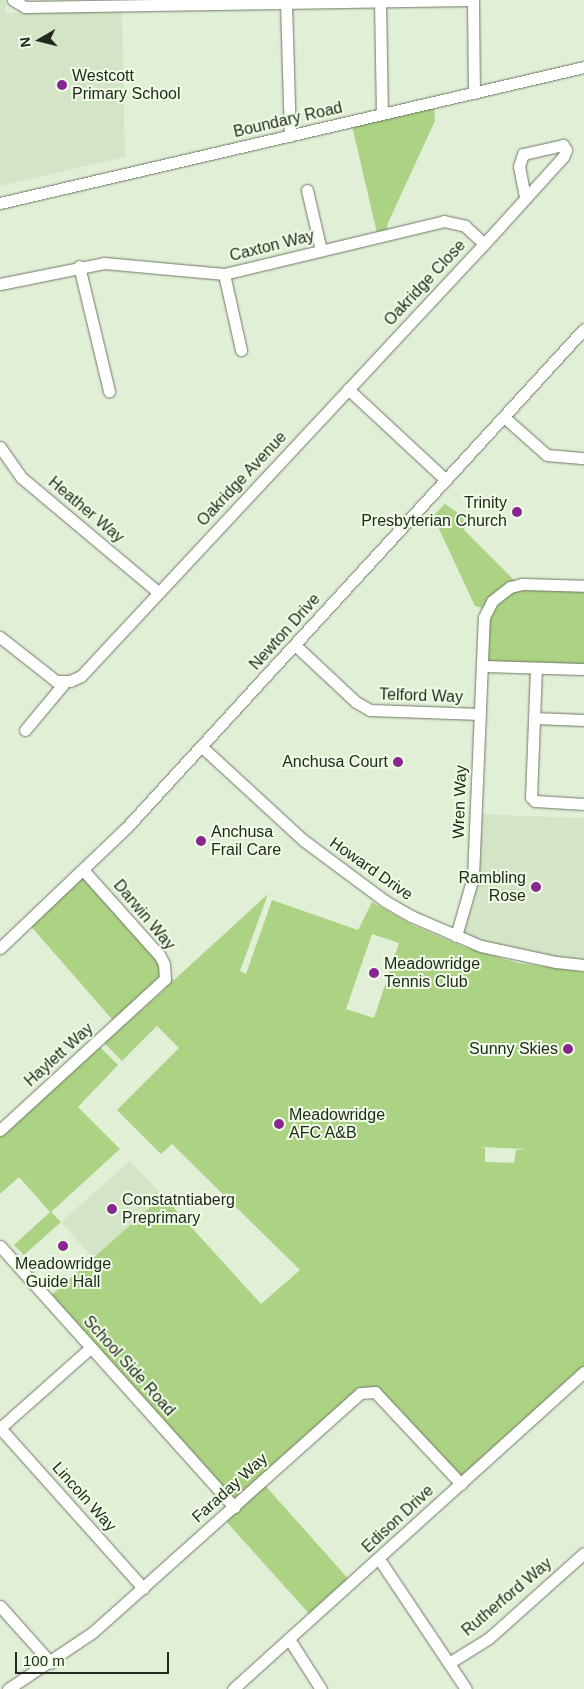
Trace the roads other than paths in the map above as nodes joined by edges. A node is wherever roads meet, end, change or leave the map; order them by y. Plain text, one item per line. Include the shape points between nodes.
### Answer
1 (472, 0) edge
2 (364, 1) edge
3 (380, 1) edge
4 (14, 2) edge
5 (124, 2) edge
6 (233, 2) edge
7 (286, 3) junction
8 (584, 67) edge
9 (474, 93) junction
10 (382, 114) junction
11 (290, 136) junction
12 (307, 190) dead end
13 (525, 198) junction
14 (0, 203) edge
15 (484, 244) junction
16 (321, 250) junction
17 (79, 266) junction
18 (224, 274) junction
19 (0, 284) edge
20 (584, 329) edge
21 (241, 350) dead end
22 (348, 389) junction
23 (109, 391) dead end
24 (504, 418) junction
25 (0, 447) edge
26 (584, 458) edge
27 (445, 479) junction
28 (584, 586) edge
29 (158, 592) junction
30 (0, 637) edge
31 (295, 645) junction
32 (482, 666) junction
33 (536, 668) junction
34 (584, 670) edge
35 (65, 682) junction
36 (480, 714) junction
37 (534, 718) junction
38 (584, 720) edge
39 (25, 730) dead end
40 (202, 747) junction
41 (584, 804) edge
42 (84, 871) junction
43 (456, 936) junction
44 (0, 948) edge
45 (584, 965) edge
46 (117, 1025) joint
47 (0, 1130) edge
48 (0, 1246) edge
49 (90, 1348) junction
50 (584, 1372) edge
51 (0, 1428) edge
52 (461, 1484) junction
53 (234, 1507) junction
54 (584, 1553) edge
55 (379, 1559) junction
56 (144, 1588) junction
57 (0, 1606) edge
58 (289, 1639) junction
59 (50, 1663) junction
60 (449, 1663) junction
61 (25, 1685) edge
62 (8, 1689) edge
63 (234, 1689) edge
64 (321, 1689) edge
65 (466, 1689) edge

1 - 3 street
1 - 9 street
2 - 3 street
2 - 7 street
3 - 10 street
4 - 5 street via 25,7
5 - 6 street
6 - 7 street
7 - 11 street
8 - 9 street, Boundary Road
9 - 10 street, Boundary Road
10 - 11 street, Boundary Road
11 - 14 street, Boundary Road
12 - 16 street
13 - 13 street, Oakridge Close via 563,157 563,146 526,152 521,158 519,166
13 - 15 street, Oakridge Close
15 - 16 street, Caxton Way via 464,226 444,221
15 - 22 street, Oakridge Close
16 - 18 street, Caxton Way
17 - 18 street, Caxton Way via 104,262
17 - 19 street, Caxton Way
17 - 23 street
18 - 21 street
20 - 24 street, Newton Drive
22 - 27 street
22 - 29 street, Oakridge Avenue
24 - 26 street via 547,455
24 - 27 street, Newton Drive
25 - 29 street, Heather Way via 22,478
27 - 31 street, Newton Drive
28 - 32 street, Wren Way via 522,584 500,593 484,617
29 - 35 street, Oakridge Avenue via 88,670
30 - 35 street via 51,678
31 - 36 street, Telford Way via 356,702 370,710
31 - 40 street, Newton Drive
32 - 33 street
32 - 36 street, Wren Way
33 - 34 street
33 - 37 street
35 - 39 street
36 - 43 street, Wren Way via 473,877
37 - 38 street
37 - 41 street via 531,797 536,801
40 - 42 street, Newton Drive
40 - 43 street, Howard Drive via 303,840 360,884 411,916
42 - 44 street, Newton Drive
42 - 46 street, Darwin Way via 164,964 162,984
43 - 45 street, Howard Drive via 519,955
46 - 47 street, Haylett Way
48 - 49 street, School Side Road
49 - 51 street
49 - 53 street, School Side Road
50 - 52 street, Edison Drive
51 - 56 street, Lincoln Way
52 - 53 street, Faraday Way via 375,1392 367,1391 360,1393
52 - 55 street, Edison Drive
53 - 56 street, Faraday Way
54 - 60 street, Rutherford Way via 489,1638
55 - 58 street, Edison Drive
55 - 60 street
56 - 59 street, Faraday Way via 93,1632
57 - 59 street
58 - 63 street, Edison Drive
58 - 64 street
59 - 61 street, Faraday Way
60 - 65 street
61 - 62 street, Faraday Way

